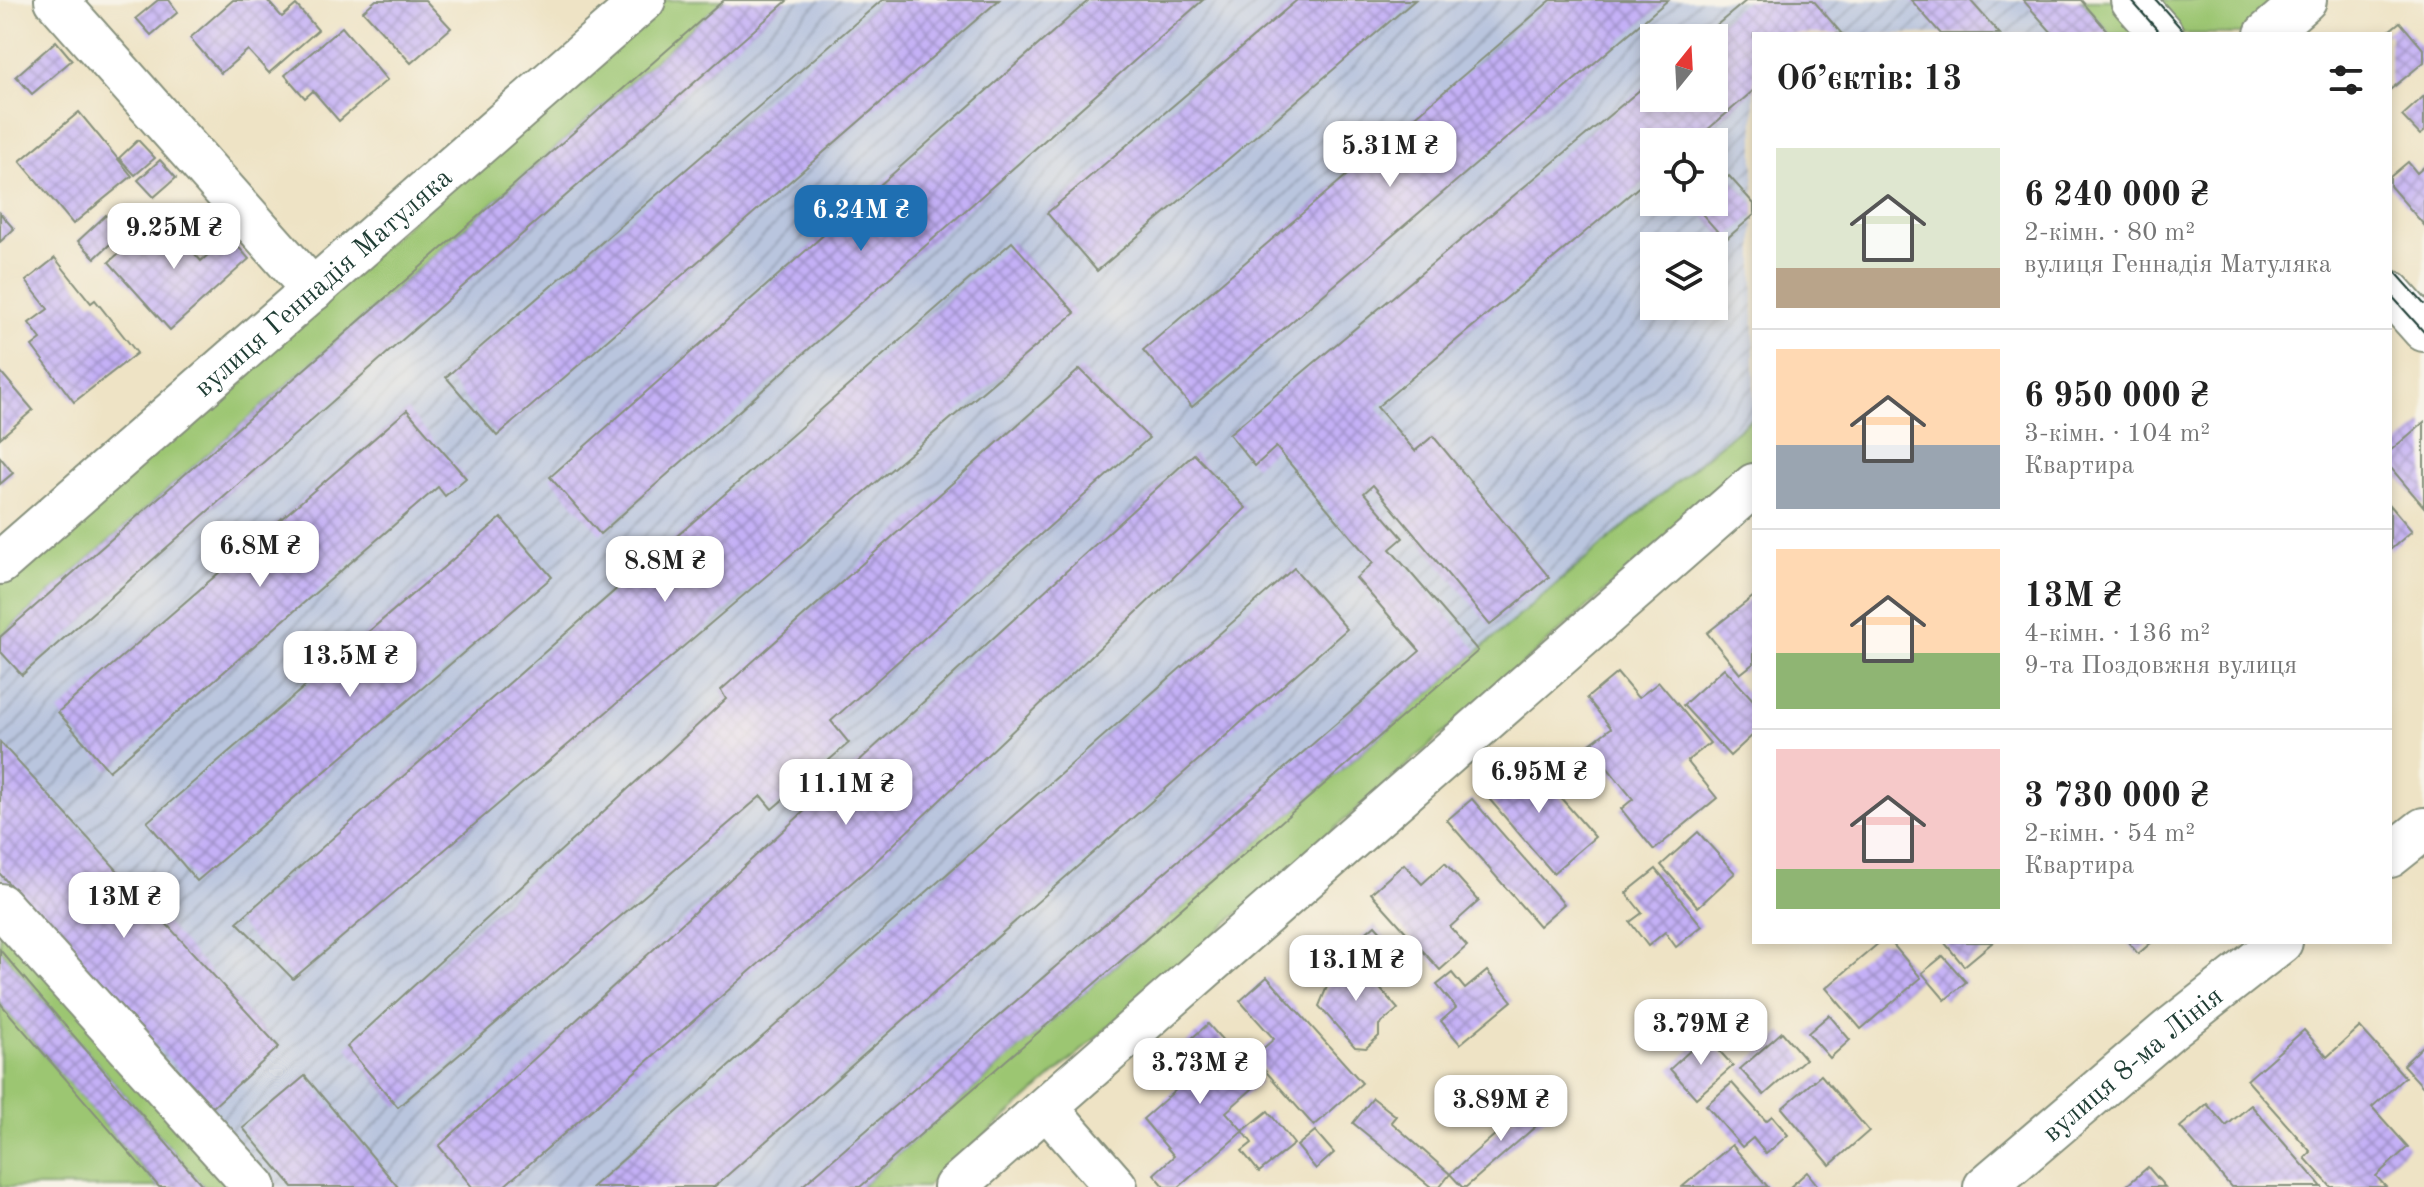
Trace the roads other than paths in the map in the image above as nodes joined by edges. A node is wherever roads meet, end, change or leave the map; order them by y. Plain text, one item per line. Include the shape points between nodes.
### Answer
1 (56, 0) edge
2 (644, 0) edge
3 (2132, 0) edge
4 (2305, 0) edge
5 (2160, 32) edge
6 (2268, 32) edge
7 (313, 290) junction
8 (2392, 294) edge
9 (2424, 330) edge
10 (1752, 487) edge
11 (0, 563) edge
12 (2424, 829) edge
13 (2392, 854) edge
14 (0, 905) edge
15 (2278, 944) edge
16 (1047, 1108) junction
17 (255, 1187) edge
18 (955, 1187) edge
19 (1116, 1187) edge
20 (1985, 1187) edge

1 - 7 street
2 - 7 street, вулиця Геннадія Матуляка
3 - 5 street
4 - 6 street
7 - 11 street, вулиця Геннадія Матуляка
8 - 9 street
10 - 16 street
12 - 13 street
14 - 17 street
15 - 20 street, вулиця 8-ма Лінія
16 - 18 street
16 - 19 street

